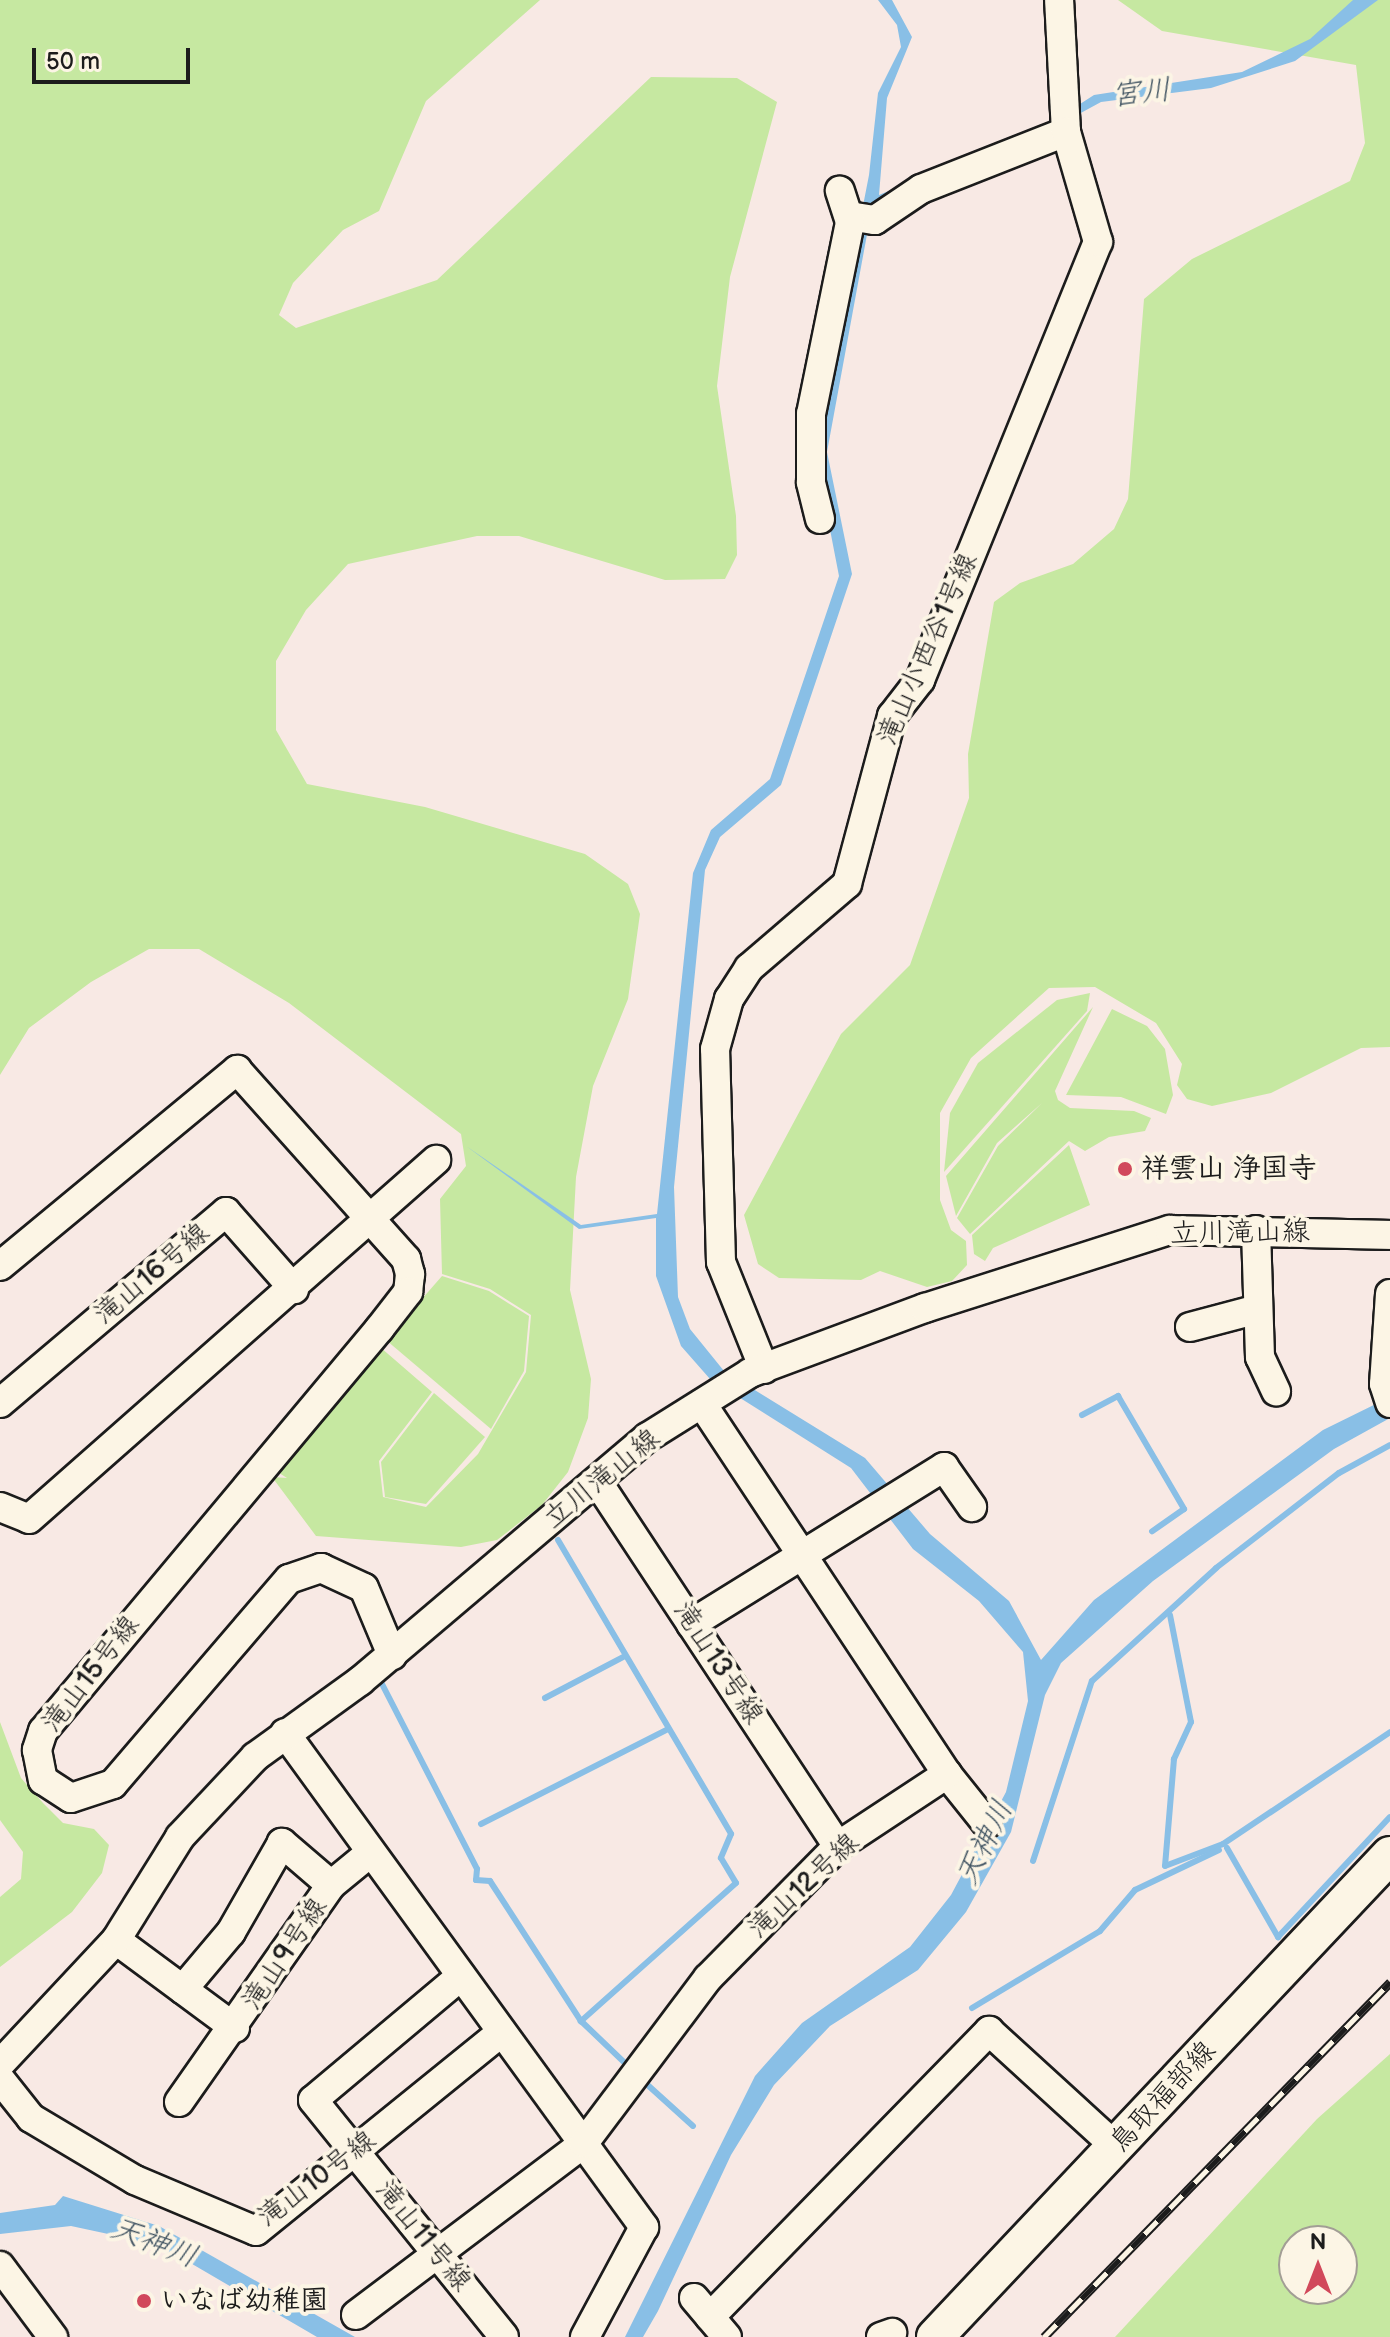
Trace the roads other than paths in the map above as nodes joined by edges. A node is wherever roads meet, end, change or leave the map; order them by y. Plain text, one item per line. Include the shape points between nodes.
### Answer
1 (1059, 0) edge
2 (1065, 124) junction
3 (820, 519) dead end
4 (436, 1160) dead end
5 (371, 1222) junction
6 (1256, 1230) junction
7 (1390, 1235) edge
8 (0, 1266) edge
9 (294, 1289) junction
10 (1390, 1294) edge
11 (1258, 1309) junction
12 (1190, 1327) dead end
13 (757, 1371) junction
14 (1276, 1392) dead end
15 (710, 1399) junction
16 (1389, 1399) edge
17 (0, 1403) edge
18 (597, 1481) junction
19 (0, 1507) edge
20 (972, 1507) dead end
21 (803, 1552) junction
22 (691, 1624) junction
23 (392, 1655) junction
24 (285, 1733) junction
25 (947, 1774) junction
26 (987, 1824) dead end
27 (838, 1846) junction
28 (370, 1853) junction
29 (1390, 1855) edge
30 (331, 1885) junction
31 (116, 1940) junction
32 (461, 1976) junction
33 (183, 1989) junction
34 (235, 2028) junction
35 (502, 2032) junction
36 (0, 2064) edge
37 (0, 2079) edge
38 (179, 2102) dead end
39 (584, 2143) junction
40 (1116, 2147) junction
41 (355, 2152) junction
42 (440, 2255) junction
43 (0, 2266) edge
44 (356, 2315) dead end
45 (710, 2318) edge
46 (53, 2337) edge
47 (504, 2337) edge
48 (585, 2337) edge
49 (935, 2337) edge

1 - 2 street, 滝山小西谷1号線
2 - 3 street via 921,189 855,211 811,414 811,482
2 - 13 street, 滝山小西谷1号線 via 1098,242 920,680 892,716 847,884 749,968 729,999 715,1049 721,1262
4 - 5 street
5 - 8 street, 滝山15号線 via 237,1070
5 - 9 street
5 - 23 street, 滝山15号線 via 406,1259 408,1292 83,1679 43,1731 37,1763 43,1780 71,1798 113,1784 289,1579 321,1568 364,1588
6 - 7 street, 立川滝山線
6 - 11 street
6 - 13 street, 立川滝山線 via 1170,1230 1088,1253
9 - 17 street, 滝山16号線 via 226,1212
9 - 19 street via 29,1519
10 - 16 street
11 - 12 street
11 - 14 street via 1260,1357
13 - 15 street, 立川滝山線
15 - 18 street, 立川滝山線
15 - 21 street
18 - 22 street, 滝山13号線
18 - 23 street, 立川滝山線
20 - 21 street via 944,1467
21 - 22 street
21 - 25 street
22 - 27 street, 滝山13号線
23 - 24 street, 立川滝山線
24 - 28 street
24 - 31 street, 立川滝山線 via 213,1795
25 - 26 street
25 - 27 street, 滝山12号線
27 - 39 street, 滝山12号線 via 708,1978
28 - 30 street
28 - 32 street
29 - 40 main road, 鳥取福部線
30 - 33 street, 滝山9号線 via 282,1843 231,1932
30 - 34 street, 滝山9号線
31 - 33 street
31 - 36 street, 立川滝山線
32 - 35 street
32 - 41 street, 滝山11号線 via 322,2086 313,2100
33 - 34 street
34 - 38 street, 滝山9号線
35 - 39 street
35 - 41 street, 滝山10号線
37 - 41 street, 滝山10号線 via 31,2118 135,2180 256,2231
39 - 42 street, 滝山12号線
39 - 48 street via 644,2227
40 - 45 street via 989,2031
40 - 49 main road, 鳥取福部線
41 - 42 street, 滝山11号線
42 - 44 street, 滝山12号線
42 - 47 street, 滝山11号線
43 - 46 street

